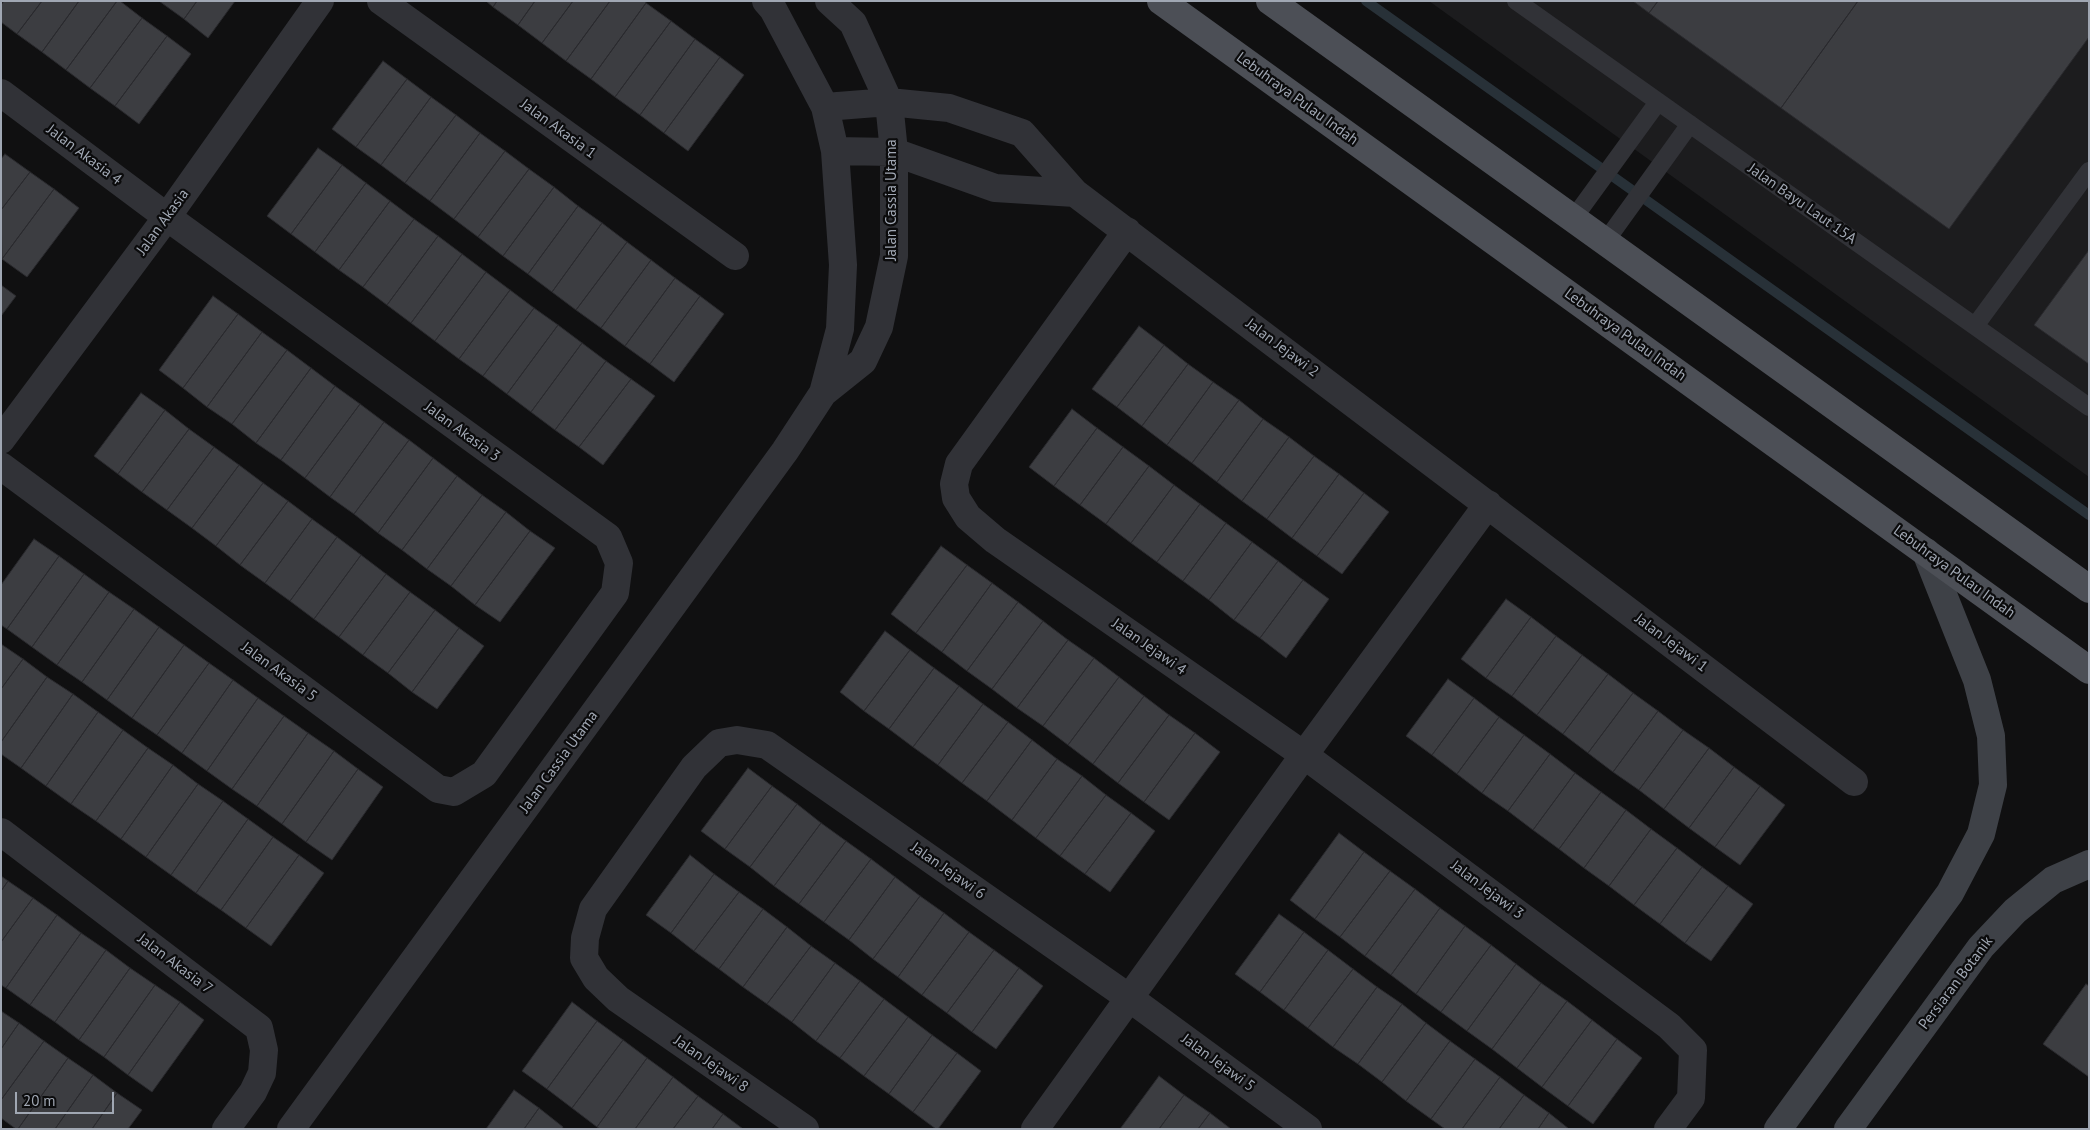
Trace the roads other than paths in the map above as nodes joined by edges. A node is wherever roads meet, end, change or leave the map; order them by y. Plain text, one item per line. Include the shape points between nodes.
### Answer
1 (320, 1) edge
2 (381, 1) edge
3 (766, 1) edge
4 (829, 1) edge
5 (1161, 1) edge
6 (1270, 1) edge
7 (1516, 1) edge
8 (1, 93) edge
9 (889, 102) junction
10 (1658, 102) junction
11 (826, 107) junction
12 (1690, 124) junction
13 (834, 151) junction
14 (894, 152) junction
15 (2089, 171) edge
16 (1076, 194) junction
17 (167, 217) junction
18 (1573, 219) junction
19 (1127, 231) junction
20 (1605, 242) junction
21 (735, 256) dead end
22 (1975, 326) junction
23 (823, 393) junction
24 (2089, 406) edge
25 (1, 440) edge
26 (1, 466) edge
27 (1488, 504) junction
28 (1926, 552) junction
29 (2089, 589) edge
30 (2089, 670) edge
31 (541, 696) joint
32 (767, 745) joint
33 (1304, 755) junction
34 (1854, 782) dead end
35 (1, 832) edge
36 (2089, 864) edge
37 (1128, 997) junction
38 (226, 1129) edge
39 (291, 1129) edge
40 (805, 1129) edge
41 (1035, 1129) edge
42 (1308, 1129) edge
43 (1668, 1129) edge
44 (1778, 1129) edge
45 (1848, 1129) edge

1 - 17 street, Jalan Akasia
2 - 21 street, Jalan Akasia 1
3 - 11 street, Jalan Cassia Utama
4 - 9 street, Jalan Cassia Utama via 853,23
5 - 28 main road, Lebuhraya Pulau Indah
6 - 18 main road
7 - 10 lane, Jalan Bayu Laut 15A
8 - 17 street, Jalan Akasia 4
9 - 11 street, Jalan Jejawi 2
9 - 14 street, Jalan Cassia Utama
9 - 16 street, Jalan Jejawi 2 via 949,108 1022,133
10 - 12 lane, Jalan Bayu Laut 15A
10 - 18 lane
11 - 13 street, Jalan Cassia Utama
12 - 20 lane
12 - 22 lane, Jalan Bayu Laut 15A
13 - 14 street
13 - 23 street, Jalan Cassia Utama via 843,266 840,329
14 - 16 street via 995,188
14 - 23 street, Jalan Cassia Utama via 894,256 879,327 863,361
15 - 22 lane
16 - 19 street, Jalan Jejawi 2
17 - 25 street, Jalan Akasia
17 - 31 street, Jalan Akasia 3 via 608,538 619,563 615,593
18 - 20 main road
19 - 27 street, Jalan Jejawi 2
19 - 33 street, Jalan Jejawi 4 via 959,464 954,484 956,498 968,517 995,540
20 - 29 main road
22 - 24 lane, Jalan Bayu Laut 15A
23 - 39 street, Jalan Cassia Utama via 785,451
26 - 31 street, Jalan Akasia 5 via 438,789 454,792 484,774
27 - 33 street
27 - 34 street, Jalan Jejawi 1
28 - 30 main road, Lebuhraya Pulau Indah
28 - 44 main road via 1977,680 1991,736 1993,785 1981,834 1950,893
32 - 37 street, Jalan Jejawi 6
32 - 40 street, Jalan Jejawi 8 via 737,740 720,742 694,767 593,909 585,938 584,958 596,978 618,999
33 - 37 street
33 - 43 street, Jalan Jejawi 3 via 1669,1026 1693,1050 1691,1098
35 - 38 street, Jalan Akasia 7 via 259,1028 264,1050 262,1073 253,1092
36 - 45 main road, Persiaran Botanik via 2053,880 2015,911 1981,947
37 - 41 street
37 - 42 street, Jalan Jejawi 5

